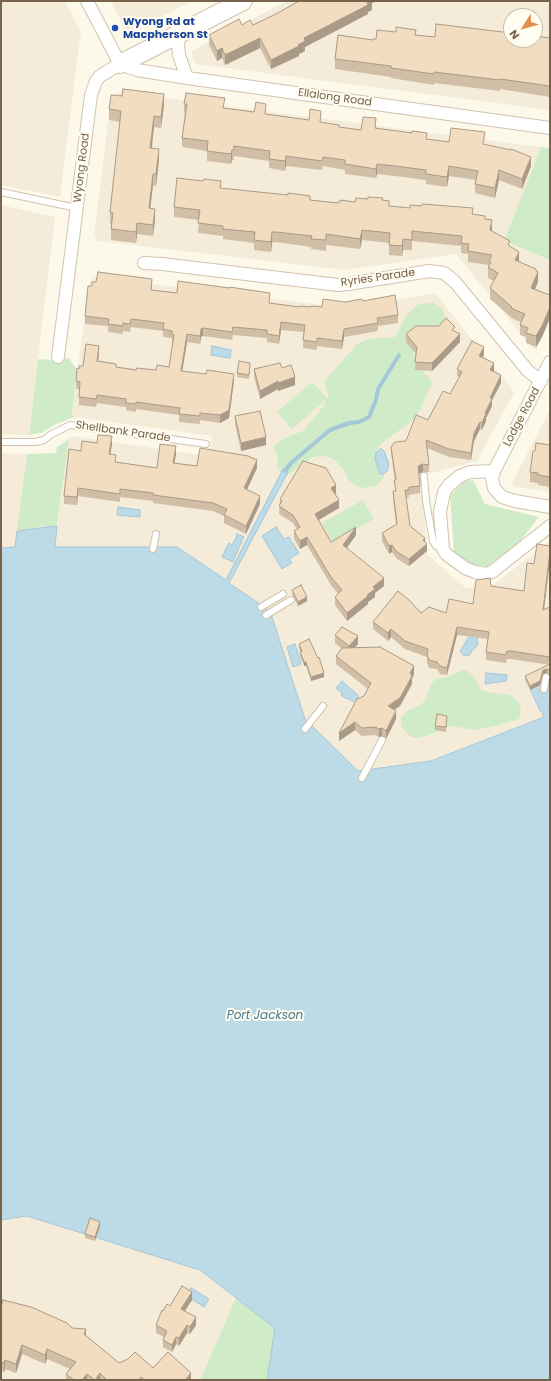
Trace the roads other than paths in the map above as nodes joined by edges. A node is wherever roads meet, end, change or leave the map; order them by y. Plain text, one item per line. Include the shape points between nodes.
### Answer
1 (87, 1) edge
2 (243, 1) edge
3 (180, 33) junction
4 (120, 64) junction
5 (187, 78) junction
6 (550, 128) edge
7 (1, 192) edge
8 (77, 208) junction
9 (144, 263) dead end
10 (58, 356) dead end
11 (550, 362) edge
12 (541, 381) junction
13 (1, 442) edge
14 (206, 444) dead end
15 (494, 471) junction
16 (424, 476) dead end
17 (550, 507) edge
18 (550, 526) edge
19 (156, 534) dead end
20 (153, 549) dead end
21 (443, 549) junction
22 (283, 594) dead end
23 (291, 600) dead end
24 (260, 607) dead end
25 (266, 615) dead end
26 (546, 677) dead end
27 (544, 689) dead end
28 (323, 706) dead end
29 (305, 729) dead end
30 (382, 740) dead end
31 (362, 778) dead end

1 - 4 street
2 - 3 street
3 - 4 street
3 - 5 street via 179,55
4 - 5 street, Ellalong Road via 137,70
4 - 8 street, Wyong Road via 100,76 91,95
5 - 6 street, Ellalong Road
7 - 8 lane
8 - 10 street, Wyong Road
9 - 12 street, Ryries Parade via 338,284 430,271 444,273 455,282 528,371
11 - 12 street, Lodge Road
12 - 15 street, Lodge Road
13 - 14 lane, Shellbank Parade via 31,443 44,440 70,425
15 - 17 street via 494,488 502,497
15 - 21 street via 470,472 460,476 444,492 440,512
16 - 21 lane via 433,541 436,546
18 - 21 street via 492,572 485,574 465,568 449,557
19 - 20 lane
22 - 24 lane
23 - 25 lane
26 - 27 lane
28 - 29 lane
30 - 31 lane

